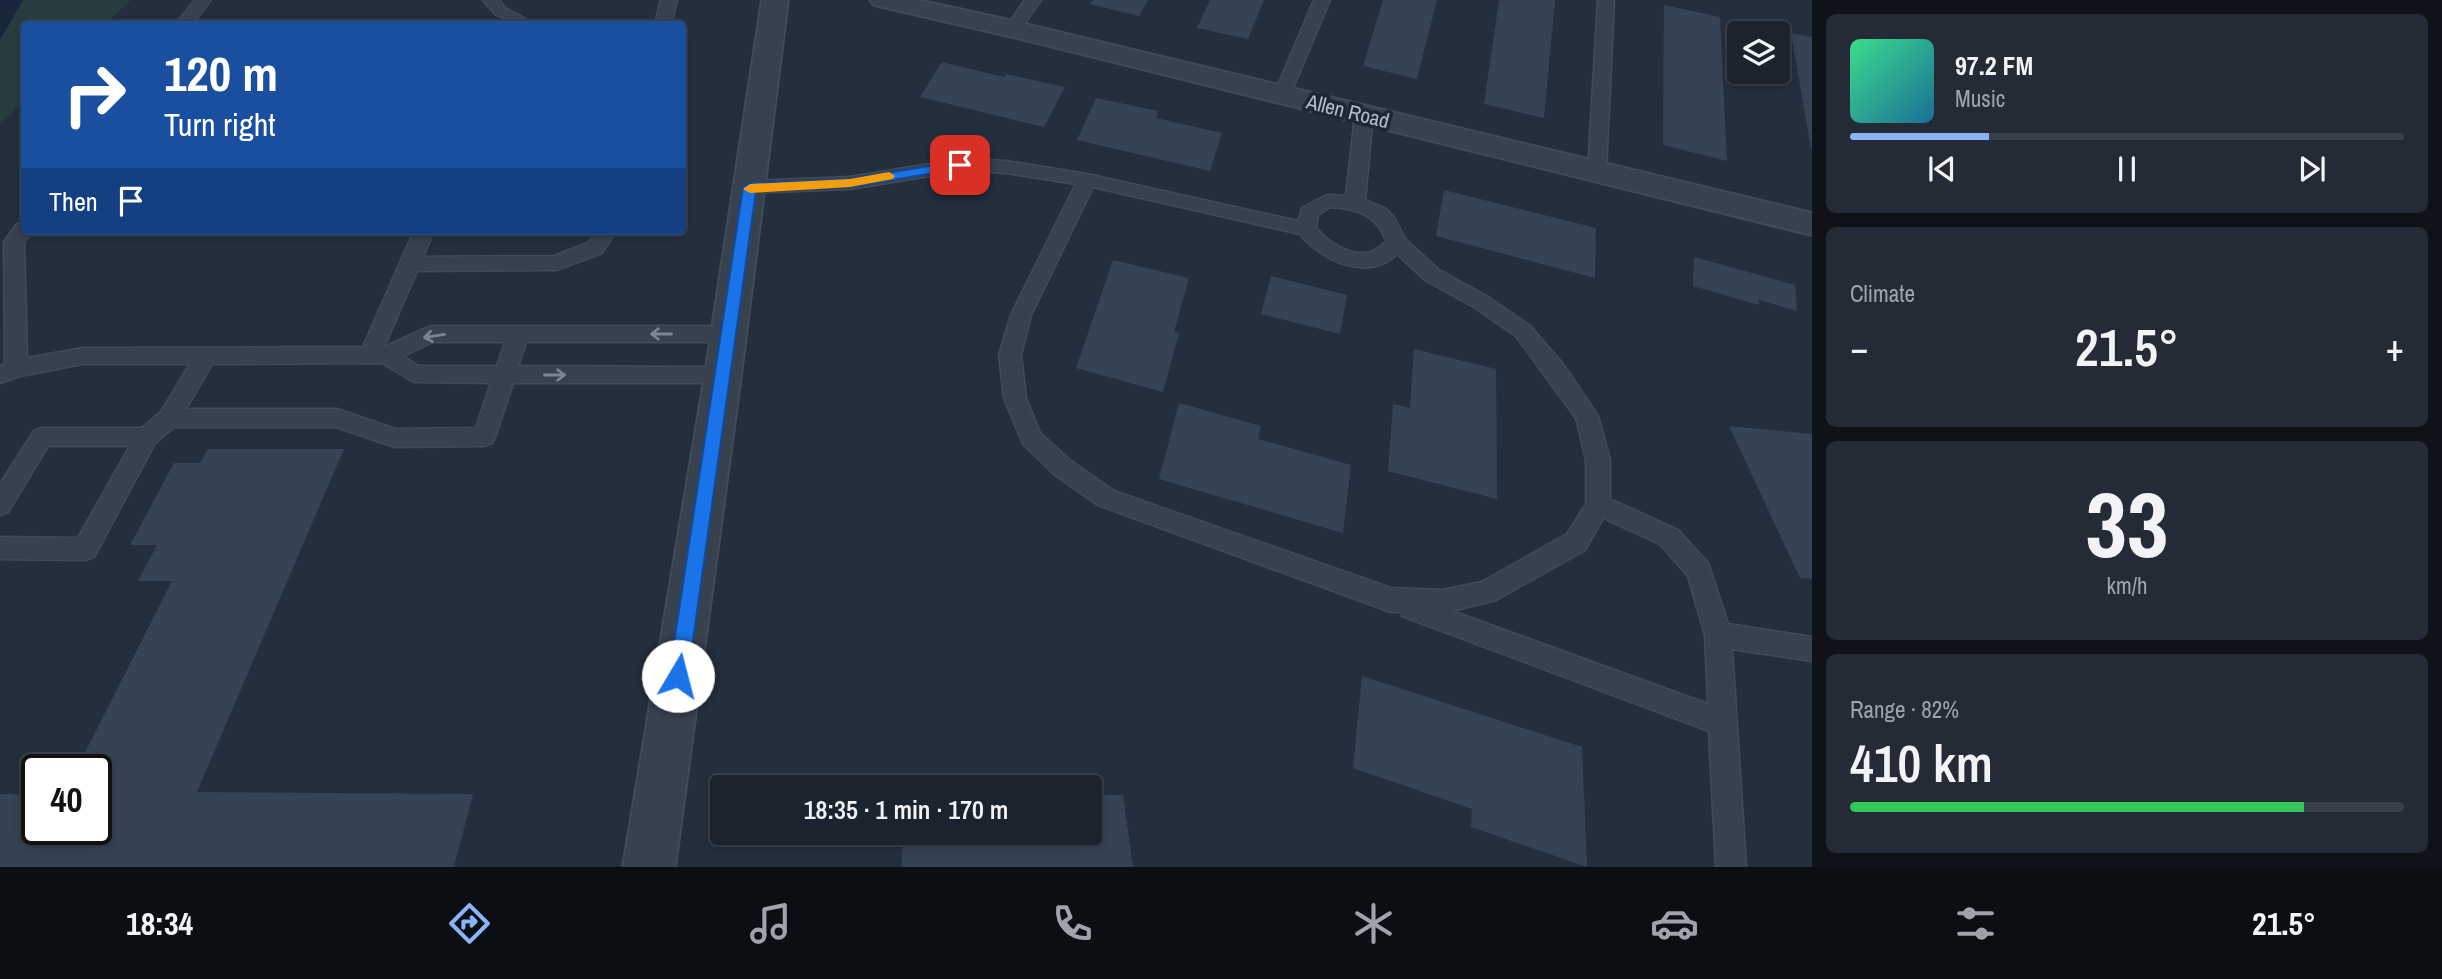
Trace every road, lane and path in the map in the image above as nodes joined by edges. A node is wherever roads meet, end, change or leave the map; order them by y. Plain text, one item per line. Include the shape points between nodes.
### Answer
1 (203, 0) edge
2 (491, 0) edge
3 (523, 0) edge
4 (669, 0) edge
5 (775, 0) edge
6 (883, 0) edge
7 (1033, 0) edge
8 (1322, 0) edge
9 (1606, 0) edge
10 (186, 21) edge
11 (514, 21) edge
12 (664, 21) edge
13 (1013, 29) junction
14 (1282, 95) junction
15 (1364, 115) junction
16 (1598, 172) junction
17 (1087, 180) junction
18 (750, 187) junction
19 (1355, 202) junction
20 (1812, 224) edge
21 (1306, 229) junction
22 (21, 233) edge
23 (422, 235) edge
24 (603, 235) edge
25 (1396, 242) junction
26 (410, 264) junction
27 (518, 334) junction
28 (729, 334) junction
29 (206, 355) junction
30 (378, 355) junction
31 (8, 372) edge
32 (504, 374) junction
33 (723, 375) junction
34 (169, 418) junction
35 (147, 437) junction
36 (0, 505) edge
37 (1598, 505) junction
38 (0, 548) edge
39 (1391, 600) junction
40 (1718, 635) junction
41 (1812, 649) edge
42 (1723, 723) junction
43 (649, 867) edge
44 (1731, 867) edge

1 - 10 lane
2 - 11 lane
3 - 11 lane
4 - 12 lane
5 - 18 street
6 - 13 street, Allen Road
7 - 13 lane
8 - 14 lane
9 - 16 lane
13 - 14 street, Allen Road
14 - 15 street, Allen Road
15 - 16 street, Allen Road
15 - 19 lane
16 - 20 street, Allen Road
17 - 18 lane via 960,165 850,183
17 - 21 lane
17 - 39 lane via 1021,315 1010,355 1015,398 1031,438 1106,498
18 - 28 street
19 - 21 lane via 1327,201 1309,212
19 - 25 lane via 1377,211 1392,226
21 - 25 lane via 1318,245 1340,256 1365,260 1385,254
22 - 31 lane via 14,242
23 - 26 lane
24 - 26 lane via 595,248 556,263
25 - 37 lane via 1432,275 1523,331 1555,370 1587,416 1598,460
26 - 30 lane
28 -> 27 lane
27 -> 30 lane via 430,334
27 - 32 lane
28 - 33 street
29 - 30 lane
29 - 31 lane via 82,356
29 - 34 lane
30 - 32 lane via 415,374
32 -> 33 lane
32 - 34 lane via 484,437 395,438 337,418
33 - 43 street
34 - 35 lane
35 - 36 lane via 42,437
35 - 38 lane via 85,549
37 - 39 lane via 1576,542 1487,592 1442,602
37 - 40 lane via 1669,537 1699,571
39 - 42 lane
40 - 41 lane
40 - 42 lane
42 - 44 lane

